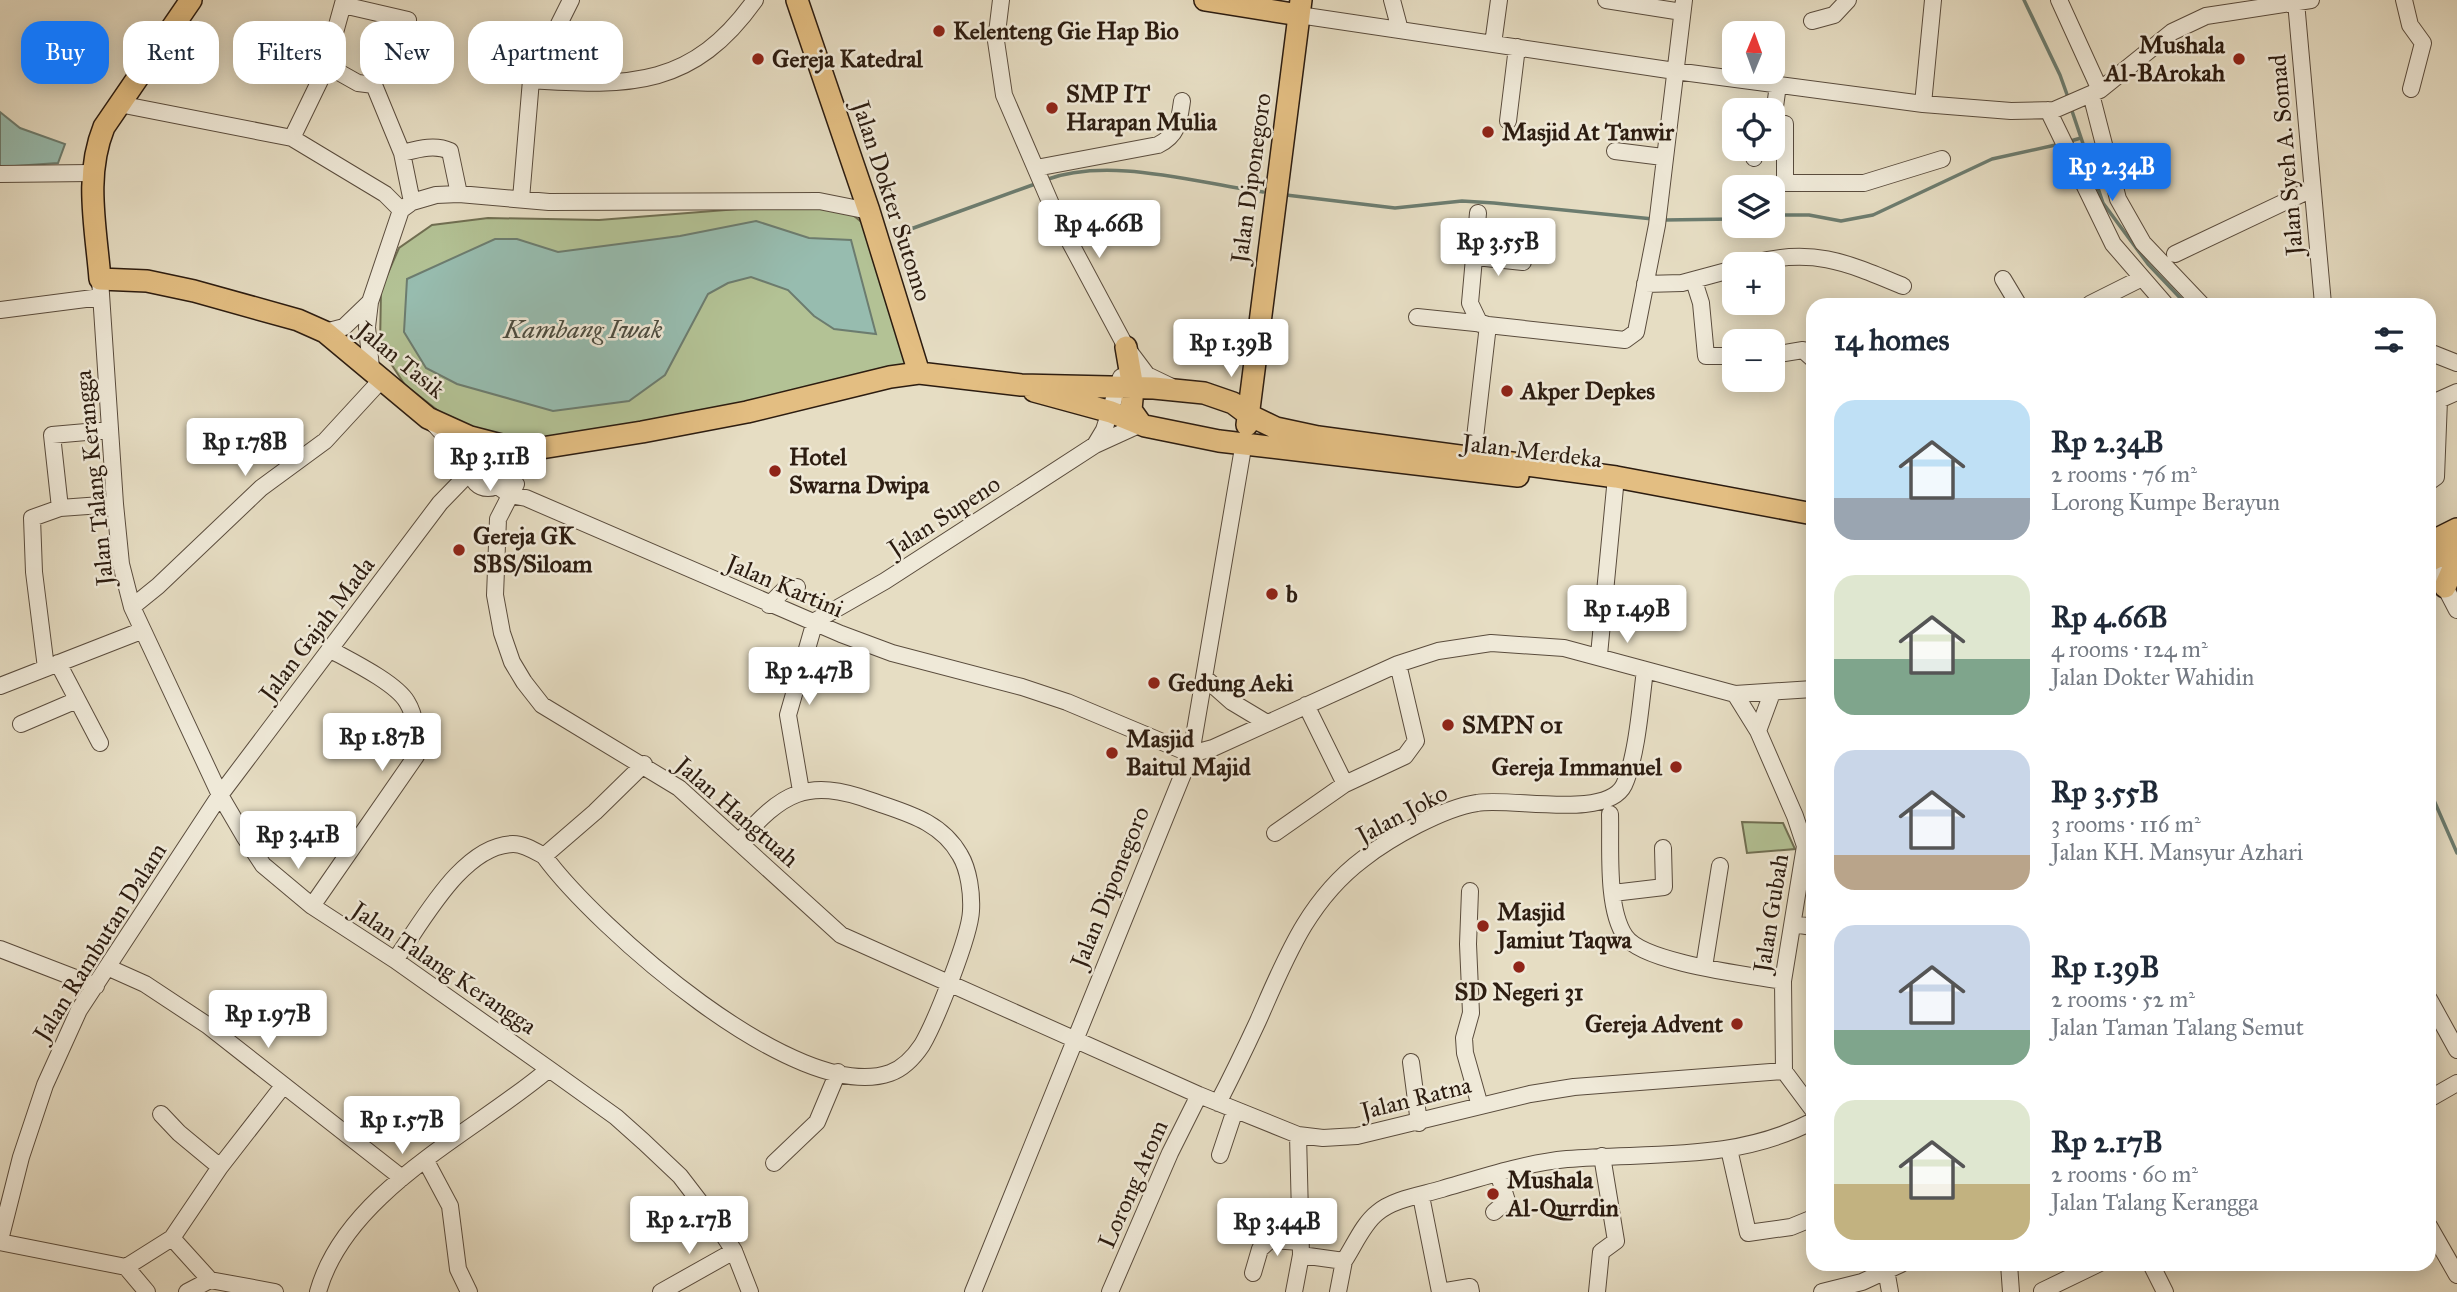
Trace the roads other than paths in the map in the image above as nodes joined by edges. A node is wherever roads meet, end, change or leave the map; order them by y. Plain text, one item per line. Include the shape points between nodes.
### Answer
1 (191, 0) edge
2 (570, 0) edge
3 (755, 0) edge
4 (1001, 0) edge
5 (1205, 0) edge
6 (1392, 0) edge
7 (1499, 0) edge
8 (1606, 0) edge
9 (1846, 0) edge
10 (1933, 0) edge
11 (2059, 0) edge
12 (2404, 0) edge
13 (2304, 1) edge
14 (796, 2) edge
15 (344, 3) edge
16 (1683, 6) edge
17 (1300, 7) edge
18 (408, 20) dead end
19 (339, 21) edge
20 (560, 21) edge
21 (1812, 21) dead end
22 (1400, 30) junction
23 (1493, 44) junction
24 (1517, 47) junction
25 (1675, 71) junction
26 (346, 76) edge
27 (623, 80) edge
28 (317, 84) edge
29 (531, 84) edge
30 (374, 85) joint
31 (1779, 85) junction
32 (2411, 89) dead end
33 (2093, 93) junction
34 (1777, 98) edge
35 (1182, 101) dead end
36 (120, 104) junction
37 (1923, 104) junction
38 (2051, 110) junction
39 (1508, 121) dead end
40 (292, 138) junction
41 (1615, 151) dead end
42 (402, 153) junction
43 (1663, 157) junction
44 (1942, 159) dead end
45 (1785, 161) edge
46 (91, 173) junction
47 (0, 174) edge
48 (1040, 177) junction
49 (2312, 189) junction
50 (459, 194) junction
51 (521, 199) junction
52 (407, 206) junction
53 (869, 211) junction
54 (1478, 214) dead end
55 (2175, 254) dead end
56 (1476, 257) junction
57 (1785, 258) edge
58 (1523, 262) dead end
59 (1722, 273) edge
60 (2143, 278) junction
61 (2003, 279) dead end
62 (1694, 281) junction
63 (1645, 284) junction
64 (1903, 286) dead end
65 (100, 288) junction
66 (2014, 298) edge
67 (2102, 298) edge
68 (2160, 298) edge
69 (2194, 298) edge
70 (2322, 298) edge
71 (370, 302) junction
72 (0, 310) edge
73 (1418, 317) dead end
74 (1484, 324) junction
75 (325, 332) junction
76 (1126, 347) junction
77 (1256, 349) junction
78 (1785, 353) edge
79 (1806, 353) edge
80 (2436, 355) edge
81 (1722, 356) edge
82 (2457, 363) edge
83 (377, 373) junction
84 (919, 373) junction
85 (1021, 385) junction
86 (1125, 388) junction
87 (1175, 388) junction
88 (2457, 392) edge
89 (1204, 393) junction
90 (1111, 412) junction
91 (1249, 415) junction
92 (428, 418) junction
93 (2436, 419) edge
94 (2436, 419) edge
95 (1141, 424) junction
96 (108, 430) junction
97 (1244, 442) junction
98 (1095, 445) junction
99 (535, 449) junction
100 (1473, 455) junction
101 (472, 468) junction
102 (2436, 477) edge
103 (1616, 482) junction
104 (504, 485) junction
105 (450, 491) junction
106 (114, 504) junction
107 (60, 508) junction
108 (1806, 512) edge
109 (1806, 523) edge
110 (2457, 528) edge
111 (2457, 547) edge
112 (2436, 549) edge
113 (2436, 553) edge
114 (2457, 559) edge
115 (2436, 568) edge
116 (797, 587) dead end
117 (2445, 587) junction
118 (848, 600) junction
119 (769, 605) junction
120 (132, 607) junction
121 (2457, 610) edge
122 (815, 621) junction
123 (141, 631) junction
124 (841, 634) junction
125 (331, 650) junction
126 (1599, 655) junction
127 (1398, 664) junction
128 (52, 666) junction
129 (1645, 670) junction
130 (1205, 678) junction
131 (0, 686) edge
132 (1806, 690) edge
133 (1772, 693) junction
134 (1735, 694) junction
135 (77, 700) junction
136 (1306, 705) junction
137 (1267, 723) junction
138 (21, 724) dead end
139 (1758, 731) junction
140 (100, 743) dead end
141 (1191, 754) junction
142 (644, 764) junction
143 (1345, 784) junction
144 (801, 792) junction
145 (220, 795) junction
146 (1610, 814) dead end
147 (1275, 834) dead end
148 (1806, 840) edge
149 (739, 842) junction
150 (1663, 848) dead end
151 (544, 856) junction
152 (1806, 860) edge
153 (1720, 866) dead end
154 (1470, 891) dead end
155 (1613, 893) junction
156 (312, 906) junction
157 (1793, 923) junction
158 (1806, 926) edge
159 (0, 949) edge
160 (395, 960) junction
161 (107, 967) junction
162 (1704, 967) junction
163 (1783, 981) junction
164 (947, 983) junction
165 (96, 986) junction
166 (2436, 1014) edge
167 (1076, 1040) junction
168 (2457, 1050) edge
169 (1411, 1062) dead end
170 (550, 1069) junction
171 (1784, 1071) junction
172 (838, 1072) junction
173 (2457, 1083) edge
174 (283, 1086) junction
175 (1199, 1095) junction
176 (2436, 1095) edge
177 (1806, 1101) edge
178 (1218, 1103) junction
179 (1480, 1106) junction
180 (1235, 1110) junction
181 (161, 1114) dead end
182 (1419, 1123) junction
183 (1806, 1124) edge
184 (1298, 1135) junction
185 (1729, 1149) junction
186 (1220, 1155) dead end
187 (1602, 1156) junction
188 (426, 1161) junction
189 (774, 1163) dead end
190 (220, 1167) junction
191 (1498, 1173) junction
192 (402, 1178) junction
193 (1420, 1196) junction
194 (1494, 1212) dead end
195 (1806, 1220) edge
196 (172, 1238) junction
197 (2436, 1238) edge
198 (0, 1241) edge
199 (1301, 1248) junction
200 (734, 1251) junction
201 (1344, 1262) junction
202 (126, 1267) junction
203 (1878, 1271) edge
204 (1891, 1271) edge
205 (2010, 1271) edge
206 (2084, 1271) edge
207 (2154, 1271) edge
208 (1253, 1273) dead end
209 (2457, 1275) edge
210 (210, 1280) junction
211 (463, 1290) edge
212 (147, 1292) edge
213 (187, 1292) edge
214 (275, 1292) edge
215 (318, 1292) edge
216 (661, 1292) edge
217 (750, 1292) edge
218 (973, 1292) edge
219 (1110, 1292) edge
220 (1294, 1292) edge
221 (1338, 1292) edge
222 (1471, 1292) edge
223 (1597, 1292) edge
224 (1822, 1292) edge
225 (1890, 1292) edge
226 (2011, 1292) edge
227 (2042, 1292) edge
228 (2165, 1292) edge

1 - 36 main road
2 - 20 street
3 - 27 street via 705,55 674,71
4 - 48 street via 997,62 1004,95
5 - 17 main road
6 - 22 street
7 - 23 street
8 - 16 street
9 - 21 street via 1834,15
10 - 37 street
11 - 33 street
12 - 32 street via 2410,24 2423,40
13 - 33 street via 2206,16 2188,23
13 - 49 street, Jalan Syeh A. Somad
14 - 53 main road, Jalan Dokter Sutomo
15 - 18 street
15 - 19 street
16 - 25 street
17 - 22 street
17 - 77 main road, Jalan Diponegoro
22 - 23 street
23 - 24 street
24 - 25 street
24 - 39 street
25 - 31 street
25 - 43 street
26 - 30 street
28 - 40 street
29 - 51 street
30 - 42 street
31 - 34 street
31 - 37 street
33 - 38 street
33 - 69 street via 2118,199 2143,243
35 - 48 street via 1171,139
36 - 40 street
36 - 46 main road via 96,148
37 - 38 street
38 - 60 street via 2113,244
40 - 52 street
41 - 43 street
42 - 50 street via 441,147 450,151
42 - 52 street
43 - 63 street
44 - 45 street via 1864,183 1785,183
46 - 47 street
46 - 65 main road
48 - 76 street
49 - 55 street
49 - 70 street, Jalan Syeh A. Somad
50 - 51 street
50 - 52 street via 436,195
51 - 53 street via 819,201
52 - 71 street
53 - 84 main road, Jalan Dokter Sutomo
54 - 56 street
56 - 58 street
56 - 74 street via 1470,303
57 - 64 street via 1828,257
59 - 62 street
60 - 67 street
60 - 68 street
61 - 66 street
62 - 63 street
62 - 81 street via 1706,356
63 - 74 street via 1636,332 1625,340
65 - 72 street
65 - 75 main road, Jalan Tasik via 147,281 194,290
65 - 96 street, Jalan Talang Kerangga
71 - 75 street via 344,327
71 - 83 street via 368,327
73 - 74 street
74 - 100 street
75 - 83 main road, Jalan Tasik
76 - 86 main road
76 - 87 street via 1147,375
77 - 89 main road via 1240,385
77 - 91 main road
78 - 79 street
80 - 82 street
83 - 92 main road, Jalan Tasik
83 - 120 street via 325,441 261,488
84 - 85 main road, Jalan Tasik
84 - 99 main road, Jalan Tasik via 747,412
85 - 86 main road
85 - 90 main road, Jalan Merdeka via 1041,395
86 - 87 main road
86 - 90 street
86 - 95 main road
87 - 89 main road
88 - 93 street via 2439,400
89 - 91 main road, Jalan Merdeka via 1233,402
90 - 95 main road, Jalan Merdeka
90 - 98 street
91 - 97 main road
91 - 100 main road, Jalan Merdeka via 1276,428 1318,437
92 - 99 main road, Jalan Tasik via 493,445
92 - 101 street
94 - 102 street
95 - 97 main road, Jalan Merdeka
95 - 98 street, Jalan Supeno
96 - 106 street, Jalan Talang Kerangga
96 - 107 street via 52,435
97 - 103 main road, Jalan Merdeka
97 - 130 street, Jalan Diponegoro
98 - 118 street, Jalan Supeno
99 - 104 street
100 - 103 main road, Jalan Merdeka
101 - 104 street
101 - 104 street, Jalan Kartini via 480,456 500,459
101 - 105 street, Jalan Gajah Mada
103 - 108 main road, Jalan Merdeka
103 - 109 main road, Jalan Merdeka
103 - 126 street
104 - 105 street
104 - 119 street, Jalan Kartini
104 - 142 street, Jalan Hangtuah via 495,595 505,642 524,682 542,705
105 - 125 street, Jalan Gajah Mada
106 - 107 street
106 - 120 street, Jalan Talang Kerangga
107 - 128 street via 36,515 30,526
110 - 112 main road
111 - 113 main road
114 - 117 main road
115 - 117 street
116 - 119 street via 785,589
117 - 121 street
118 - 122 street, Jalan Supeno
118 - 124 street
119 - 122 street, Jalan Kartini
120 - 123 street, Jalan Talang Kerangga
122 - 124 street, Jalan Kartini
122 - 144 street via 788,715
123 - 128 street
123 - 145 street, Jalan Talang Kerangga
124 - 141 street, Jalan Kartini via 1067,702
125 - 145 street, Jalan Gajah Mada
125 - 156 street via 372,672 407,701 415,727 416,756
126 - 127 street via 1491,643 1438,651
126 - 129 street
127 - 136 street
127 - 143 street via 1416,741 1413,749
128 - 131 street
128 - 135 street
129 - 134 street
129 - 178 street, Jalan Joko via 1624,785 1609,799 1593,804 1474,803 1388,843 1326,891 1292,943
130 - 137 street via 1232,702
130 - 141 street, Jalan Diponegoro
132 - 133 street
133 - 134 street
133 - 139 street
134 - 139 street, Jalan Gubah
135 - 138 street
135 - 140 street
136 - 137 street
136 - 143 street
137 - 141 street
139 - 148 street, Jalan Gubah
141 - 167 street, Jalan Diponegoro
142 - 149 street, Jalan Hangtuah via 679,788
142 - 151 street
143 - 147 street
144 - 149 street via 776,804
144 - 164 street via 829,791 864,798 920,818 947,836 968,876 971,912 966,940
145 - 156 street, Jalan Talang Kerangga via 263,865
145 - 161 street, Jalan Rambutan Dalam
146 - 155 street
149 - 164 street, Jalan Hangtuah via 841,935
150 - 155 street via 1664,887
151 - 160 street via 513,844 475,858 459,872
151 - 172 street via 593,914 728,1024 774,1049
152 - 157 street, Jalan Gubah
153 - 162 street
154 - 179 street via 1471,1013 1464,1038
155 - 162 street via 1625,937 1649,953
156 - 160 street, Jalan Talang Kerangga
157 - 158 street
157 - 163 street, Jalan Gubah
159 - 165 street
160 - 170 street, Jalan Talang Kerangga
161 - 165 street, Jalan Rambutan Dalam
161 - 174 street via 172,1000
162 - 163 street
163 - 171 street, Jalan Gubah
164 - 167 street, Jalan Hangtuah
164 - 172 street via 921,1046 901,1068 877,1076
165 - 198 street, Jalan Rambutan Dalam via 69,1027 52,1066 21,1157
166 - 168 street
167 - 175 street, Jalan Ratna
167 - 218 street, Jalan Diponegoro
169 - 182 street
170 - 188 street
170 - 200 street, Jalan Talang Kerangga via 616,1117 668,1164
171 - 177 street
171 - 179 street, Jalan Ratna via 1574,1087
172 - 189 street via 817,1122
173 - 176 street
174 - 190 street
174 - 192 street
175 - 178 street, Jalan Ratna
175 - 219 street, Lorong Atom
178 - 180 street, Jalan Ratna
179 - 182 street, Jalan Ratna
180 - 184 street, Jalan Ratna
180 - 186 street
181 - 190 street
182 - 184 street, Jalan Ratna via 1357,1136
183 - 185 street via 1773,1140
184 - 199 street
185 - 187 street
185 - 195 street via 1748,1233
187 - 191 street
187 - 223 street via 1616,1241 1601,1252
188 - 192 street
188 - 211 street via 452,1214
190 - 196 street
191 - 193 street
191 - 194 street via 1507,1201
192 - 215 street via 335,1253
193 - 201 street via 1378,1211
193 - 222 street via 1440,1292 1470,1287
196 - 202 street
196 - 210 street
197 - 209 street
198 - 202 street
199 - 201 street
199 - 208 street via 1270,1240 1260,1249
199 - 220 street
200 - 216 street
200 - 217 street, Jalan Talang Kerangga
201 - 221 street
202 - 212 street
203 - 224 street
204 - 225 street
205 - 226 street
206 - 227 street
207 - 228 street
210 - 213 street
210 - 214 street

